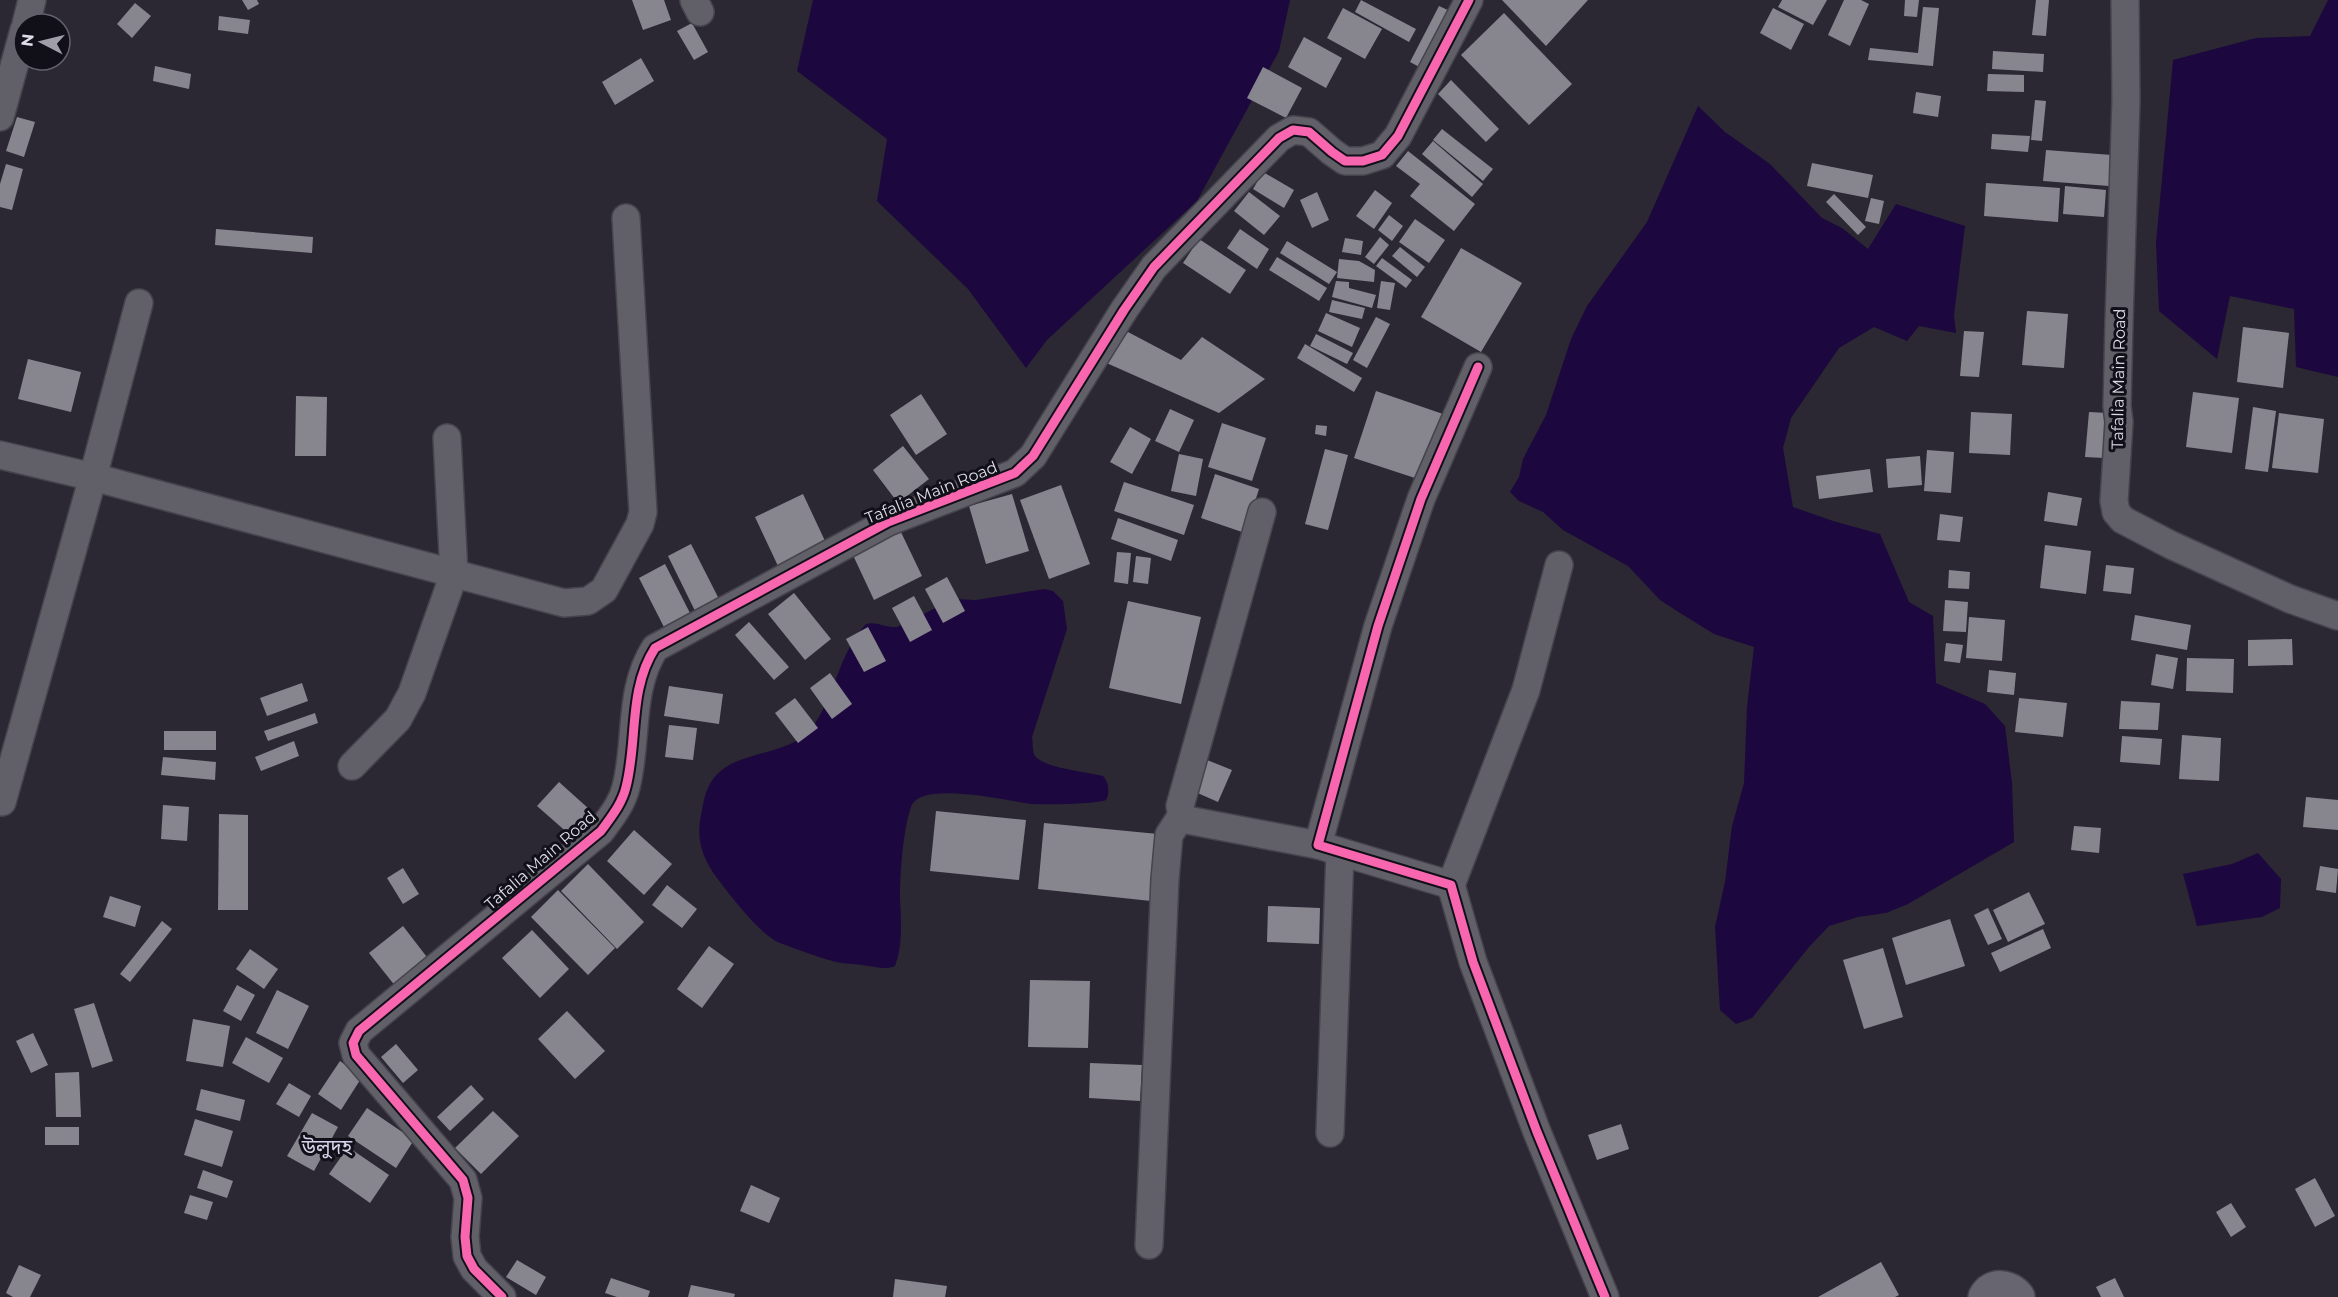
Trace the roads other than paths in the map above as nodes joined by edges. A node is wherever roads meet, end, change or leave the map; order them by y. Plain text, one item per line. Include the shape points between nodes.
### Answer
1 (1469, 0) edge
2 (2125, 0) edge
3 (12, 72) edge
4 (0, 117) edge
5 (626, 218) dead end
6 (140, 303) dead end
7 (1478, 368) dead end
8 (447, 438) dead end
9 (0, 455) edge
10 (93, 477) junction
11 (1262, 512) dead end
12 (1559, 565) dead end
13 (454, 574) junction
14 (2338, 616) edge
15 (352, 766) dead end
16 (2, 802) dead end
17 (1182, 815) junction
18 (1329, 848) junction
19 (1451, 885) junction
20 (1330, 1133) dead end
21 (1149, 1245) dead end
22 (502, 1297) edge
23 (1605, 1297) edge
24 (1985, 1297) edge
25 (2019, 1297) edge

1 - 22 street, Tafalia Main Road via 1398,136 1382,155 1363,161 1345,160 1309,132 1293,130 1279,138 1154,267 1033,456 1015,473 888,522 655,648 644,665 639,686 626,787 617,810 601,831 359,1031 353,1043 356,1055 463,1180 468,1198 467,1256 474,1269
2 - 14 street, Tafalia Main Road via 2116,512 2171,545 2290,599
3 - 4 street
5 - 13 street via 643,512 640,524 604,590 588,601 564,603
6 - 10 street
7 - 18 street via 1421,499 1378,626
8 - 13 street
9 - 10 street
10 - 13 street
10 - 16 street
11 - 17 street via 1180,806
12 - 19 street via 1526,690
13 - 15 street via 412,693 398,719
17 - 18 street via 1187,820
17 - 21 street via 1169,835 1165,879
18 - 19 street
18 - 20 street
19 - 23 street via 1473,962
24 - 25 street via 1993,1288 2003,1287

